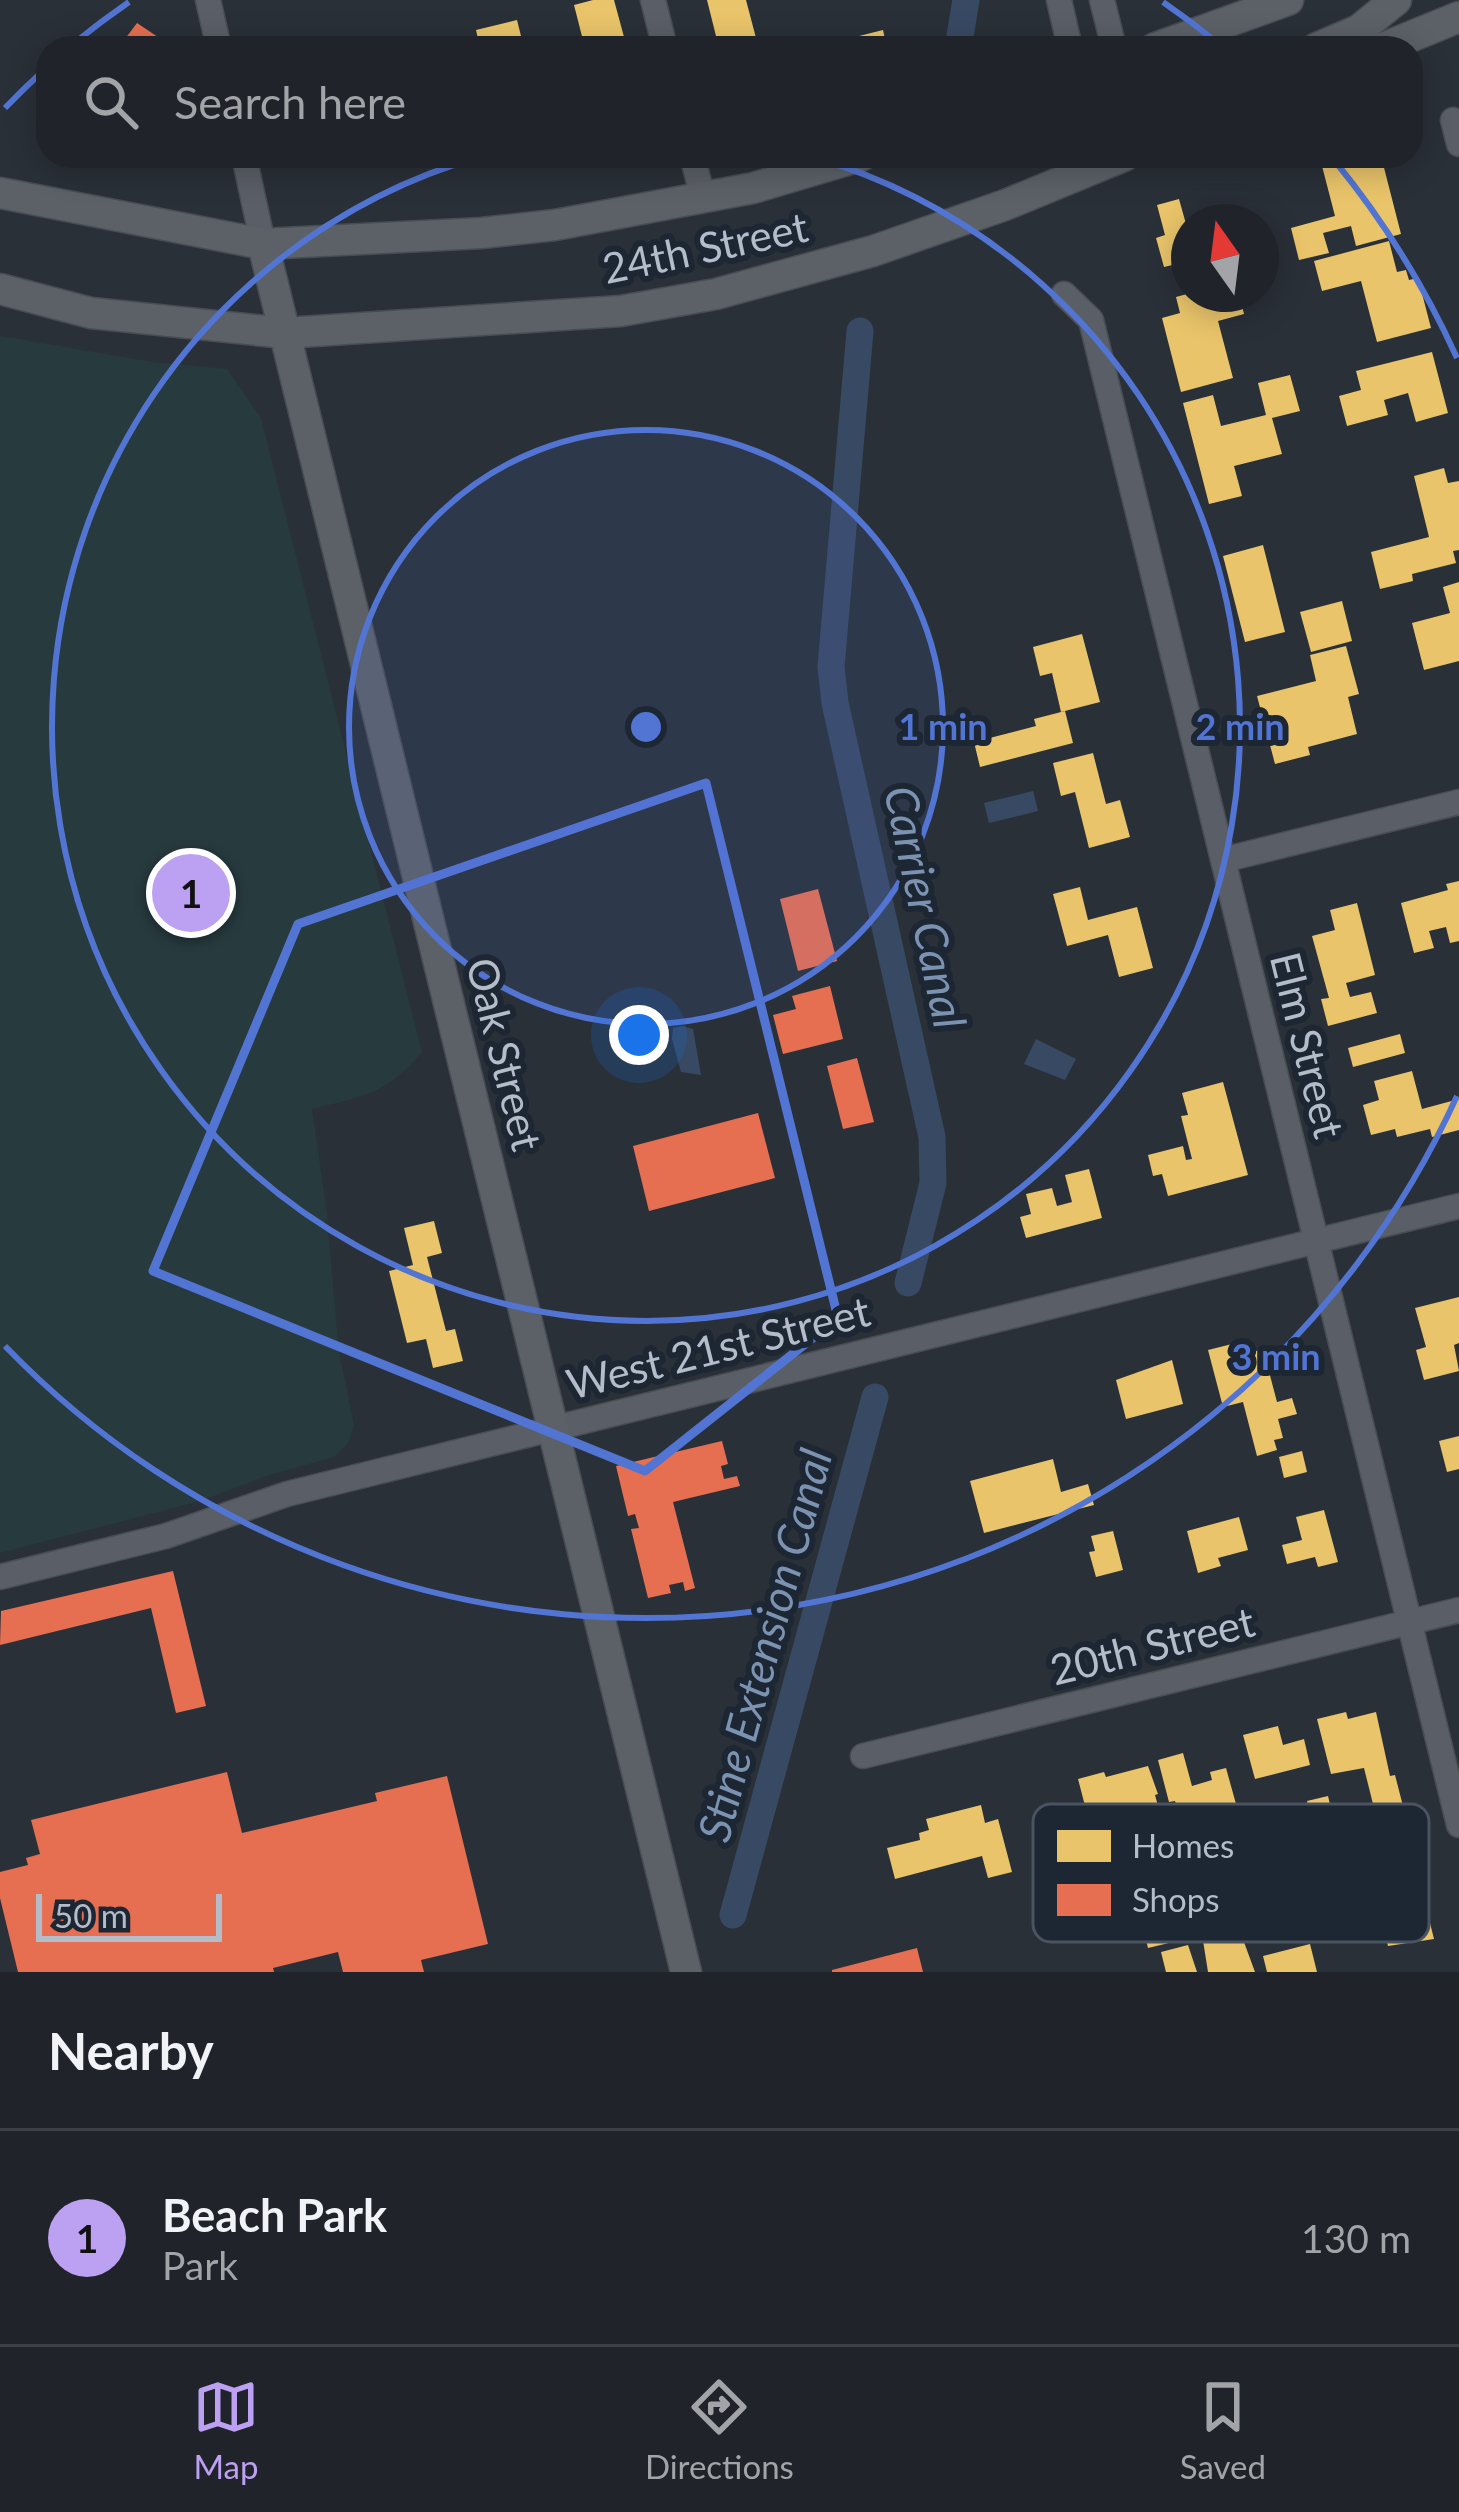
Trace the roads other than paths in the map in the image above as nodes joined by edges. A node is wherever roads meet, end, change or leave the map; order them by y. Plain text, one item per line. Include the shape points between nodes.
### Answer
1 (208, 0) edge
2 (653, 0) edge
3 (1059, 0) edge
4 (1102, 0) edge
5 (1288, 0) edge
6 (1396, 0) edge
7 (1459, 16) edge
8 (216, 36) edge
9 (662, 36) edge
10 (1067, 36) edge
11 (1111, 36) edge
12 (1188, 36) edge
13 (1345, 36) edge
14 (1412, 36) edge
15 (247, 168) edge
16 (695, 168) edge
17 (824, 168) edge
18 (1094, 168) edge
19 (0, 193) edge
20 (703, 197) junction
21 (263, 244) junction
22 (0, 289) edge
23 (1064, 294) dead end
24 (285, 333) junction
25 (1459, 802) edge
26 (1222, 860) junction
27 (1459, 1206) edge
28 (1316, 1241) junction
29 (553, 1428) junction
30 (0, 1577) edge
31 (1459, 1610) edge
32 (1409, 1622) junction
33 (863, 1756) dead end
34 (1459, 1825) edge
35 (686, 1972) edge

1 - 8 street
2 - 9 street
3 - 10 street
4 - 11 street
5 - 12 main road
6 - 13 main road
7 - 14 main road
15 - 21 street, Oak Street
16 - 20 street
17 - 20 main road, 24th Street
18 - 24 main road, 24th Street via 948,226 716,294 568,317
19 - 21 main road, 24th Street
20 - 21 main road, 24th Street via 482,233
21 - 24 main road, Oak Street
22 - 24 main road, 24th Street via 91,313
23 - 26 street, Elm Street via 1091,320
24 - 29 main road, Oak Street
25 - 26 street
26 - 28 street, Elm Street
27 - 28 street, West 21st Street
28 - 29 street, West 21st Street
28 - 32 street, Elm Street
29 - 30 street, West 21st Street
29 - 35 main road, Oak Street
31 - 32 street, 20th Street
32 - 33 street, 20th Street
32 - 34 street, Elm Street

